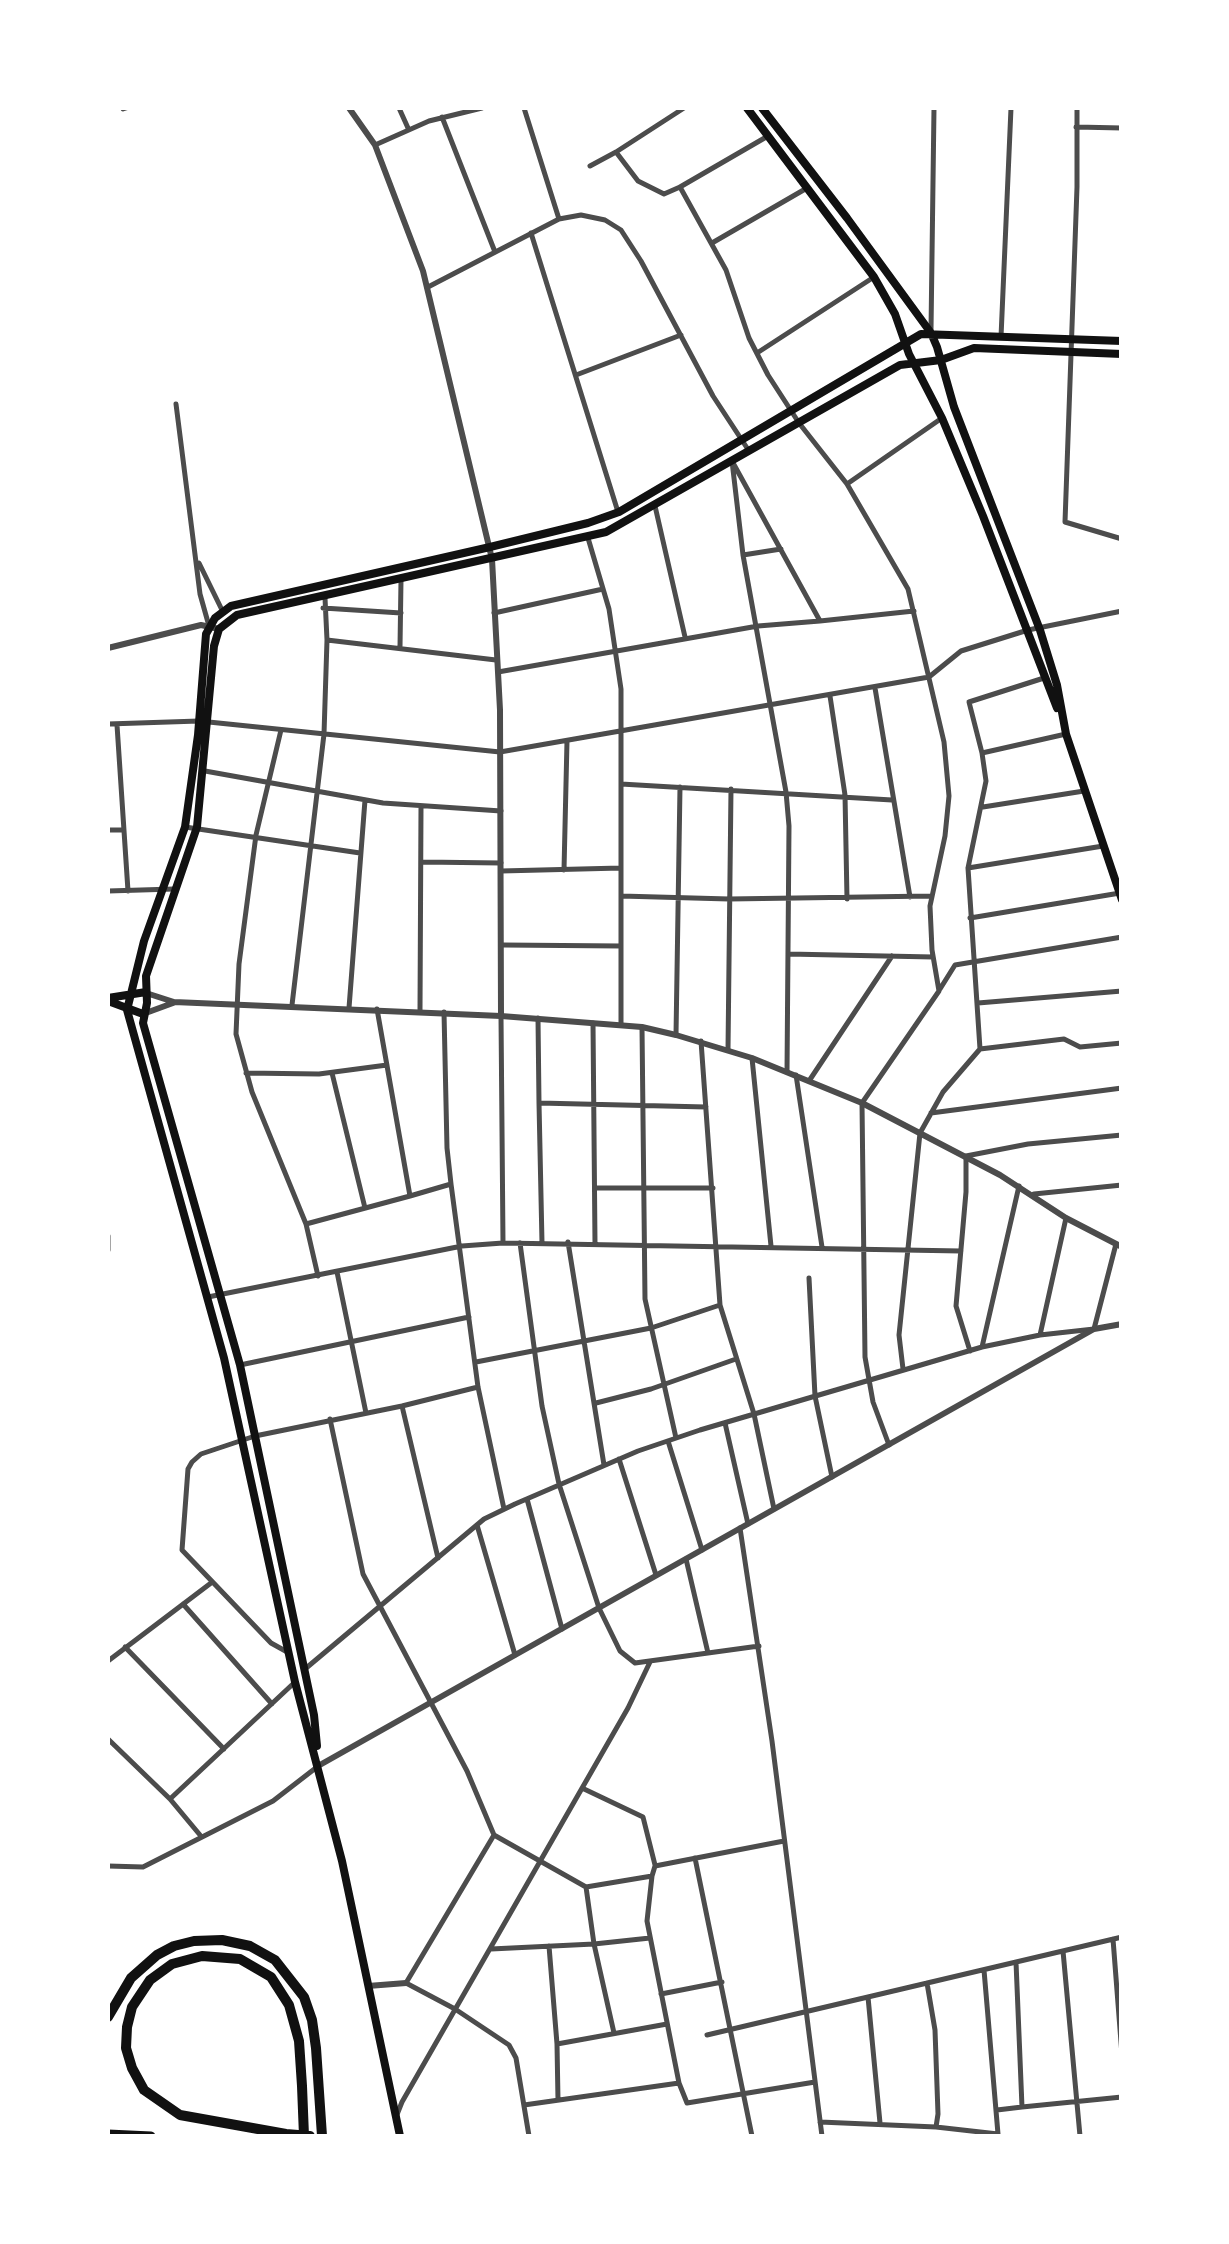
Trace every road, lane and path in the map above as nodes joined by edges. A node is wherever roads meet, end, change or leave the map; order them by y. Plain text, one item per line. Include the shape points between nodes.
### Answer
1 (349, 108) edge
2 (399, 108) edge
3 (482, 108) edge
4 (524, 108) edge
5 (684, 108) edge
6 (747, 108) edge
7 (762, 108) edge
8 (934, 108) edge
9 (1011, 108) edge
10 (1077, 108) edge
11 (459, 110) edge
12 (442, 117) junction
13 (1076, 127) junction
14 (408, 128) junction
15 (1122, 128) edge
16 (768, 136) junction
17 (374, 145) junction
18 (616, 152) junction
19 (590, 166) dead end
20 (680, 187) junction
21 (807, 188) junction
22 (559, 219) junction
23 (531, 233) junction
24 (712, 242) junction
25 (495, 252) junction
26 (874, 278) junction
27 (428, 287) junction
28 (931, 333) junction
29 (681, 335) junction
30 (1002, 337) junction
31 (1070, 340) junction
32 (1122, 341) edge
33 (906, 342) junction
34 (1070, 352) junction
35 (757, 353) junction
36 (1122, 354) edge
37 (941, 360) junction
38 (915, 364) junction
39 (576, 375) junction
40 (176, 404) dead end
41 (792, 412) junction
42 (942, 418) junction
43 (799, 423) junction
44 (743, 442) junction
45 (749, 451) junction
46 (732, 461) junction
47 (847, 484) junction
48 (656, 506) junction
49 (618, 512) junction
50 (622, 525) junction
51 (588, 538) junction
52 (1122, 538) edge
53 (490, 547) junction
54 (782, 549) junction
55 (743, 555) junction
56 (492, 559) junction
57 (198, 560) junction
58 (401, 580) junction
59 (603, 589) junction
60 (324, 603) junction
61 (222, 610) junction
62 (914, 611) junction
63 (1122, 611) edge
64 (401, 613) junction
65 (494, 613) junction
66 (820, 620) junction
67 (758, 626) junction
68 (214, 628) junction
69 (1028, 630) junction
70 (1040, 630) junction
71 (685, 638) junction
72 (327, 640) junction
73 (400, 647) junction
74 (108, 648) edge
75 (616, 648) junction
76 (496, 660) junction
77 (497, 672) junction
78 (929, 678) junction
79 (1044, 678) junction
80 (876, 688) junction
81 (830, 696) junction
82 (771, 707) junction
83 (1061, 716) junction
84 (204, 721) junction
85 (108, 724) edge
86 (117, 724) junction
87 (281, 730) junction
88 (620, 732) junction
89 (324, 734) junction
90 (1066, 734) junction
91 (567, 740) junction
92 (500, 752) junction
93 (982, 753) junction
94 (119, 763) junction
95 (108, 764) edge
96 (204, 771) junction
97 (268, 784) junction
98 (621, 784) junction
99 (680, 786) junction
100 (731, 790) junction
101 (1084, 791) junction
102 (318, 792) junction
103 (786, 792) junction
104 (845, 795) junction
105 (365, 800) junction
106 (892, 800) junction
107 (421, 807) junction
108 (982, 808) junction
109 (501, 810) junction
110 (185, 827) junction
111 (197, 827) junction
112 (108, 830) edge
113 (123, 830) junction
114 (256, 835) junction
115 (311, 844) junction
116 (1103, 846) junction
117 (360, 853) junction
118 (422, 862) junction
119 (501, 867) junction
120 (621, 868) junction
121 (968, 868) junction
122 (564, 870) junction
123 (178, 888) junction
124 (164, 889) junction
125 (108, 891) edge
126 (128, 891) junction
127 (1121, 895) edge
128 (621, 896) junction
129 (931, 896) junction
130 (676, 898) junction
131 (788, 898) junction
132 (910, 898) junction
133 (729, 899) junction
134 (848, 899) junction
135 (970, 918) junction
136 (1122, 937) edge
137 (503, 945) junction
138 (621, 946) junction
139 (788, 954) junction
140 (892, 956) junction
141 (933, 957) junction
142 (974, 962) junction
143 (939, 991) junction
144 (1122, 991) edge
145 (130, 992) junction
146 (146, 992) junction
147 (108, 999) edge
148 (174, 1002) junction
149 (978, 1003) junction
150 (236, 1004) junction
151 (292, 1006) junction
152 (348, 1008) junction
153 (127, 1010) junction
154 (377, 1010) junction
155 (420, 1010) junction
156 (444, 1012) junction
157 (143, 1014) junction
158 (501, 1016) junction
159 (538, 1018) junction
160 (593, 1023) junction
161 (621, 1025) junction
162 (642, 1028) junction
163 (676, 1034) junction
164 (701, 1042) junction
165 (1122, 1043) edge
166 (980, 1048) junction
167 (728, 1050) junction
168 (752, 1058) junction
169 (387, 1065) junction
170 (332, 1072) junction
171 (786, 1072) junction
172 (246, 1073) junction
173 (796, 1076) junction
174 (810, 1081) junction
175 (1122, 1088) edge
176 (538, 1103) junction
177 (862, 1103) junction
178 (596, 1105) junction
179 (642, 1106) junction
180 (706, 1107) junction
181 (930, 1113) junction
182 (920, 1132) junction
183 (1122, 1135) edge
184 (966, 1156) junction
185 (452, 1184) junction
186 (1122, 1185) edge
187 (1019, 1186) junction
188 (596, 1188) junction
189 (712, 1188) junction
190 (642, 1190) junction
191 (1034, 1194) junction
192 (410, 1196) junction
193 (365, 1208) junction
194 (1066, 1218) junction
195 (306, 1224) junction
196 (108, 1236) edge
197 (542, 1242) junction
198 (568, 1242) junction
199 (503, 1243) junction
200 (520, 1243) junction
201 (595, 1243) junction
202 (644, 1245) junction
203 (462, 1246) junction
204 (714, 1246) junction
205 (771, 1246) junction
206 (1118, 1246) edge
207 (822, 1247) junction
208 (863, 1247) junction
209 (108, 1250) edge
210 (907, 1250) junction
211 (961, 1251) junction
212 (337, 1272) junction
213 (318, 1276) junction
214 (809, 1278) dead end
215 (222, 1293) junction
216 (208, 1297) junction
217 (720, 1304) junction
218 (469, 1317) junction
219 (1122, 1324) edge
220 (652, 1328) junction
221 (1094, 1329) junction
222 (1040, 1335) junction
223 (351, 1341) junction
224 (585, 1342) junction
225 (982, 1348) junction
226 (970, 1350) junction
227 (537, 1352) junction
228 (736, 1359) junction
229 (476, 1362) junction
230 (240, 1365) junction
231 (902, 1369) junction
232 (869, 1380) junction
233 (665, 1384) junction
234 (478, 1387) junction
235 (815, 1396) junction
236 (596, 1403) junction
237 (402, 1406) junction
238 (366, 1413) junction
239 (754, 1414) junction
240 (330, 1420) junction
241 (725, 1422) junction
242 (255, 1436) junction
243 (676, 1438) junction
244 (243, 1441) junction
245 (668, 1441) junction
246 (889, 1445) junction
247 (619, 1459) junction
248 (604, 1465) junction
249 (832, 1477) junction
250 (558, 1484) junction
251 (527, 1498) junction
252 (504, 1509) junction
253 (774, 1510) junction
254 (476, 1525) junction
255 (744, 1526) junction
256 (702, 1550) junction
257 (438, 1558) junction
258 (686, 1559) junction
259 (656, 1576) junction
260 (211, 1583) junction
261 (183, 1604) junction
262 (380, 1608) junction
263 (599, 1608) junction
264 (562, 1628) junction
265 (759, 1646) junction
266 (125, 1647) junction
267 (288, 1653) junction
268 (708, 1653) junction
269 (516, 1655) junction
270 (108, 1661) edge
271 (650, 1662) junction
272 (304, 1670) junction
273 (295, 1682) junction
274 (431, 1702) junction
275 (272, 1704) junction
276 (108, 1739) edge
277 (224, 1748) junction
278 (318, 1766) junction
279 (582, 1788) junction
280 (170, 1799) junction
281 (494, 1835) junction
282 (200, 1836) junction
283 (784, 1841) junction
284 (695, 1858) junction
285 (540, 1862) junction
286 (108, 1866) edge
287 (656, 1866) junction
288 (652, 1876) junction
289 (586, 1887) junction
290 (1122, 1937) edge
291 (650, 1938) junction
292 (1112, 1940) junction
293 (594, 1944) junction
294 (548, 1946) junction
295 (491, 1948) junction
296 (1064, 1951) junction
297 (1016, 1962) junction
298 (984, 1970) junction
299 (722, 1982) junction
300 (406, 1983) junction
301 (927, 1983) junction
302 (368, 1986) junction
303 (661, 1994) junction
304 (868, 1997) junction
305 (455, 2009) junction
306 (806, 2012) junction
307 (108, 2017) edge
308 (668, 2024) junction
309 (732, 2030) junction
310 (614, 2033) junction
311 (707, 2035) dead end
312 (557, 2044) junction
313 (1122, 2055) edge
314 (815, 2082) junction
315 (679, 2083) junction
316 (744, 2093) junction
317 (1122, 2097) edge
318 (558, 2100) junction
319 (1076, 2103) junction
320 (524, 2106) junction
321 (1022, 2107) junction
322 (997, 2110) junction
323 (396, 2118) junction
324 (820, 2122) junction
325 (880, 2125) junction
326 (936, 2127) junction
327 (108, 2134) edge
328 (998, 2135) edge
329 (151, 2136) edge
330 (307, 2136) edge
331 (322, 2136) edge
332 (400, 2136) edge
333 (529, 2136) edge
334 (752, 2136) edge
335 (822, 2136) edge
336 (1080, 2136) edge

1 - 17 street
2 - 14 street
3 - 11 street
4 - 22 street
5 - 18 street
6 - 16 main road
7 - 28 main road
8 - 28 street
9 - 30 street
10 - 13 street
11 - 12 street
12 - 14 street
12 - 25 street
13 - 15 street
13 - 31 street
14 - 17 street
16 - 20 street
16 - 21 main road
17 - 27 street
18 - 19 street
18 - 20 street via 638,181 664,194
20 - 24 street
21 - 24 street
21 - 26 main road
22 - 23 street
22 - 29 street via 593,216 621,230
23 - 25 street
23 - 39 street
24 - 35 street
25 - 27 street
26 - 33 main road
26 - 35 street
27 - 53 street
28 - 30 main road
28 - 33 main road
28 - 37 main road
29 - 39 street
29 - 44 street
30 - 31 main road
31 - 32 main road
31 - 34 street
33 - 38 main road
33 - 41 main road
34 - 36 main road
34 - 37 main road via 974,348
34 - 52 street via 1065,522
35 - 41 street
37 - 38 main road
37 - 70 main road
38 - 42 main road
38 - 43 main road via 900,365
39 - 49 street
40 - 57 street
41 - 43 street
41 - 44 main road
42 - 47 street
42 - 69 main road
43 - 45 main road
43 - 47 street
44 - 45 street
44 - 49 main road
45 - 46 main road
46 - 48 main road
46 - 54 street
46 - 55 street
47 - 62 street via 894,561
48 - 50 main road
48 - 71 street
49 - 50 street
49 - 53 main road
50 - 51 main road
51 - 56 main road
51 - 59 street
53 - 56 street
53 - 61 main road
54 - 55 street
54 - 66 street
55 - 67 street
56 - 58 main road
56 - 65 street
57 - 61 street
57 - 68 street via 200,594
58 - 60 main road
58 - 64 street
59 - 65 street
59 - 75 street
60 - 64 street
60 - 68 main road via 237,616
60 - 72 street
61 - 68 main road
62 - 66 street
62 - 78 street
63 - 70 street
64 - 73 street
65 - 76 street
66 - 67 street
67 - 71 street
67 - 82 street
68 - 74 street via 201,625
68 - 84 main road
69 - 70 street
69 - 78 street via 961,651
69 - 79 main road
70 - 83 main road
71 - 75 street
72 - 73 street
72 - 89 street
73 - 76 street
75 - 77 street
75 - 88 street
76 - 77 street
77 - 92 street
78 - 80 street
78 - 129 street via 949,796
79 - 83 main road
79 - 93 street via 969,702
80 - 81 street
80 - 106 street
81 - 82 street
81 - 104 street
82 - 88 street
82 - 103 street
83 - 90 main road
84 - 86 street
84 - 87 street
84 - 96 main road
84 - 110 main road
85 - 86 street
86 - 94 street
87 - 89 street
87 - 97 street
88 - 91 street
88 - 98 street
89 - 92 street
89 - 102 street
90 - 93 street
90 - 101 main road
91 - 92 street
91 - 122 street
92 - 109 street
93 - 108 street
94 - 95 street
94 - 113 street
96 - 97 street
96 - 111 main road
97 - 102 street
97 - 114 street
98 - 99 street
98 - 120 street
99 - 100 street
99 - 130 street
100 - 103 street
100 - 133 street
101 - 108 street
101 - 116 main road
102 - 105 street
102 - 115 street
103 - 104 street
103 - 131 street
104 - 106 street
104 - 134 street
105 - 107 street
105 - 117 street
106 - 132 street
107 - 109 street
107 - 118 street
108 - 121 street
109 - 119 street
110 - 111 street
110 - 124 main road
111 - 114 street
111 - 123 main road
112 - 113 street
113 - 126 street
114 - 115 street
114 - 150 street
115 - 117 street
115 - 151 street
116 - 121 street
116 - 127 main road
117 - 152 street
118 - 119 street
118 - 155 street
119 - 122 street
119 - 137 street
120 - 122 street
120 - 128 street
121 - 135 street
123 - 124 street
123 - 146 main road
124 - 126 street
124 - 145 main road
125 - 126 street
127 - 135 street
128 - 130 street
128 - 138 street
129 - 132 street
129 - 141 street
130 - 133 street
130 - 163 street
131 - 133 street
131 - 134 street
131 - 139 street
132 - 134 street
133 - 167 street
135 - 142 street
136 - 142 street
137 - 138 street
137 - 158 street
138 - 161 street
139 - 140 street
139 - 171 street
140 - 141 street
140 - 174 street
141 - 143 street
142 - 143 street via 955,965
142 - 149 street
143 - 177 street
144 - 149 street
145 - 146 main road
145 - 147 main road
145 - 153 main road
146 - 148 street
146 - 157 main road
147 - 153 main road
148 - 150 street
148 - 157 street
149 - 166 street
150 - 151 street
150 - 172 street
151 - 152 street
152 - 154 street
153 - 157 main road
153 - 216 main road
154 - 155 street
154 - 169 street
155 - 156 street
156 - 158 street
156 - 185 street
157 - 215 main road
158 - 159 street
158 - 199 street
159 - 160 street
159 - 176 street
160 - 161 street
160 - 178 street
161 - 162 street
162 - 163 street
162 - 179 street
163 - 164 street
164 - 167 street
164 - 180 street
165 - 166 street via 1080,1047 1064,1040
166 - 181 street
167 - 168 street
168 - 171 street
168 - 205 street
169 - 170 street
169 - 192 street
170 - 172 street
170 - 193 street
171 - 173 street
172 - 195 street
173 - 174 street
173 - 207 street
174 - 177 street
175 - 181 street
176 - 178 street
176 - 197 street
177 - 182 street
177 - 208 street
178 - 179 street
178 - 188 street
179 - 180 street
179 - 190 street
180 - 189 street
181 - 182 street
182 - 184 street
182 - 210 street
183 - 184 street
184 - 187 street
184 - 211 street
185 - 192 street
185 - 203 street
186 - 191 street
187 - 191 street
187 - 225 street
188 - 190 street
188 - 201 street
189 - 190 street
189 - 204 street
190 - 202 street
191 - 194 street
192 - 193 street
193 - 195 street
194 - 206 street
194 - 222 street
195 - 213 street
196 - 209 street
197 - 198 street
197 - 200 street
198 - 201 street
198 - 224 street
199 - 200 street
199 - 203 street
200 - 227 street
201 - 202 street
202 - 204 street
202 - 220 street
203 - 212 street
203 - 218 street
204 - 205 street
204 - 217 street
205 - 207 street
206 - 221 street
207 - 208 street
208 - 210 street
208 - 232 street
210 - 211 street
210 - 231 street
211 - 226 street via 956,1306
212 - 213 street
212 - 223 street
213 - 215 street
214 - 235 street
215 - 216 street
215 - 230 main road
216 - 244 main road
217 - 220 street
217 - 228 street
218 - 223 street
218 - 229 street
219 - 221 street
220 - 224 street
220 - 233 street
221 - 222 street
221 - 246 street
222 - 225 street
223 - 230 street
223 - 238 street
224 - 227 street
224 - 236 street
225 - 226 street
226 - 231 street
227 - 229 street
227 - 250 street
228 - 233 street
228 - 239 street
229 - 234 street
230 - 242 main road
231 - 232 street
232 - 235 street
232 - 246 street
233 - 236 street
233 - 243 street
234 - 237 street
234 - 252 street
235 - 239 street
235 - 249 street
236 - 248 street
237 - 238 street
237 - 257 street
238 - 240 street
239 - 241 street
239 - 253 street
240 - 242 street
240 - 262 street via 364,1574
241 - 243 street
241 - 255 street
242 - 244 street
242 - 272 main road
243 - 245 street
244 - 260 street via 201,1454 188,1469 182,1550
244 - 267 main road
245 - 247 street
245 - 256 street
246 - 249 street
247 - 248 street
247 - 259 street
248 - 250 street
249 - 253 street
250 - 251 street
250 - 263 street
251 - 252 street
251 - 264 street
252 - 254 street
253 - 255 street
254 - 257 street
254 - 269 street
255 - 256 street
255 - 265 street
256 - 258 street
257 - 262 street
258 - 259 street
258 - 268 street
259 - 263 street
260 - 261 street
260 - 267 street
261 - 266 street
261 - 275 street
262 - 272 street
262 - 274 street
263 - 264 street
263 - 271 street via 620,1652 635,1663
264 - 269 street
265 - 268 street
265 - 283 street
266 - 270 street
266 - 277 street
267 - 273 main road
268 - 271 street
269 - 274 street
271 - 279 street
272 - 278 main road
273 - 275 street
273 - 278 main road
274 - 278 street
274 - 281 street
275 - 277 street
276 - 280 street
277 - 280 street
278 - 282 street via 272,1800
278 - 302 main road
279 - 285 street
279 - 287 street via 644,1817
280 - 282 street
281 - 285 street
281 - 300 street
282 - 286 street via 143,1867
283 - 284 street
283 - 306 street
284 - 287 street
284 - 299 street
285 - 289 street
285 - 295 street
287 - 288 street
288 - 289 street
288 - 291 street
289 - 293 street
290 - 292 street
291 - 293 street
291 - 303 street
292 - 296 street
292 - 313 street
293 - 294 street
293 - 310 street
294 - 295 street
294 - 312 street
295 - 305 street
296 - 297 street
296 - 319 street
297 - 298 street
297 - 321 street
298 - 301 street
298 - 322 street
299 - 303 street
299 - 309 street
300 - 302 street
300 - 305 street
301 - 304 street
301 - 326 street
302 - 323 main road
303 - 308 street
304 - 306 street
304 - 325 street
305 - 320 street via 509,2044
305 - 323 street
306 - 309 street
306 - 314 street
307 - 331 highway via 132,1978 158,1954 194,1940 250,1946 275,1960 304,1998 312,2020
308 - 310 street
308 - 315 street
309 - 311 street
309 - 316 street
310 - 312 street
312 - 318 street
314 - 316 street
314 - 324 street
315 - 316 street via 687,2103
315 - 318 street
316 - 334 street
317 - 319 street
318 - 320 street
319 - 321 street
319 - 336 street
320 - 333 street
321 - 322 street
322 - 328 street
323 - 332 main road
324 - 325 street
324 - 335 street
325 - 326 street
326 - 328 street
327 - 329 highway
330 - 330 highway via 180,2115 144,2090 126,2048 127,2027 150,1980 172,1964 202,1956 240,1959 270,1977 290,2005 299,2041

